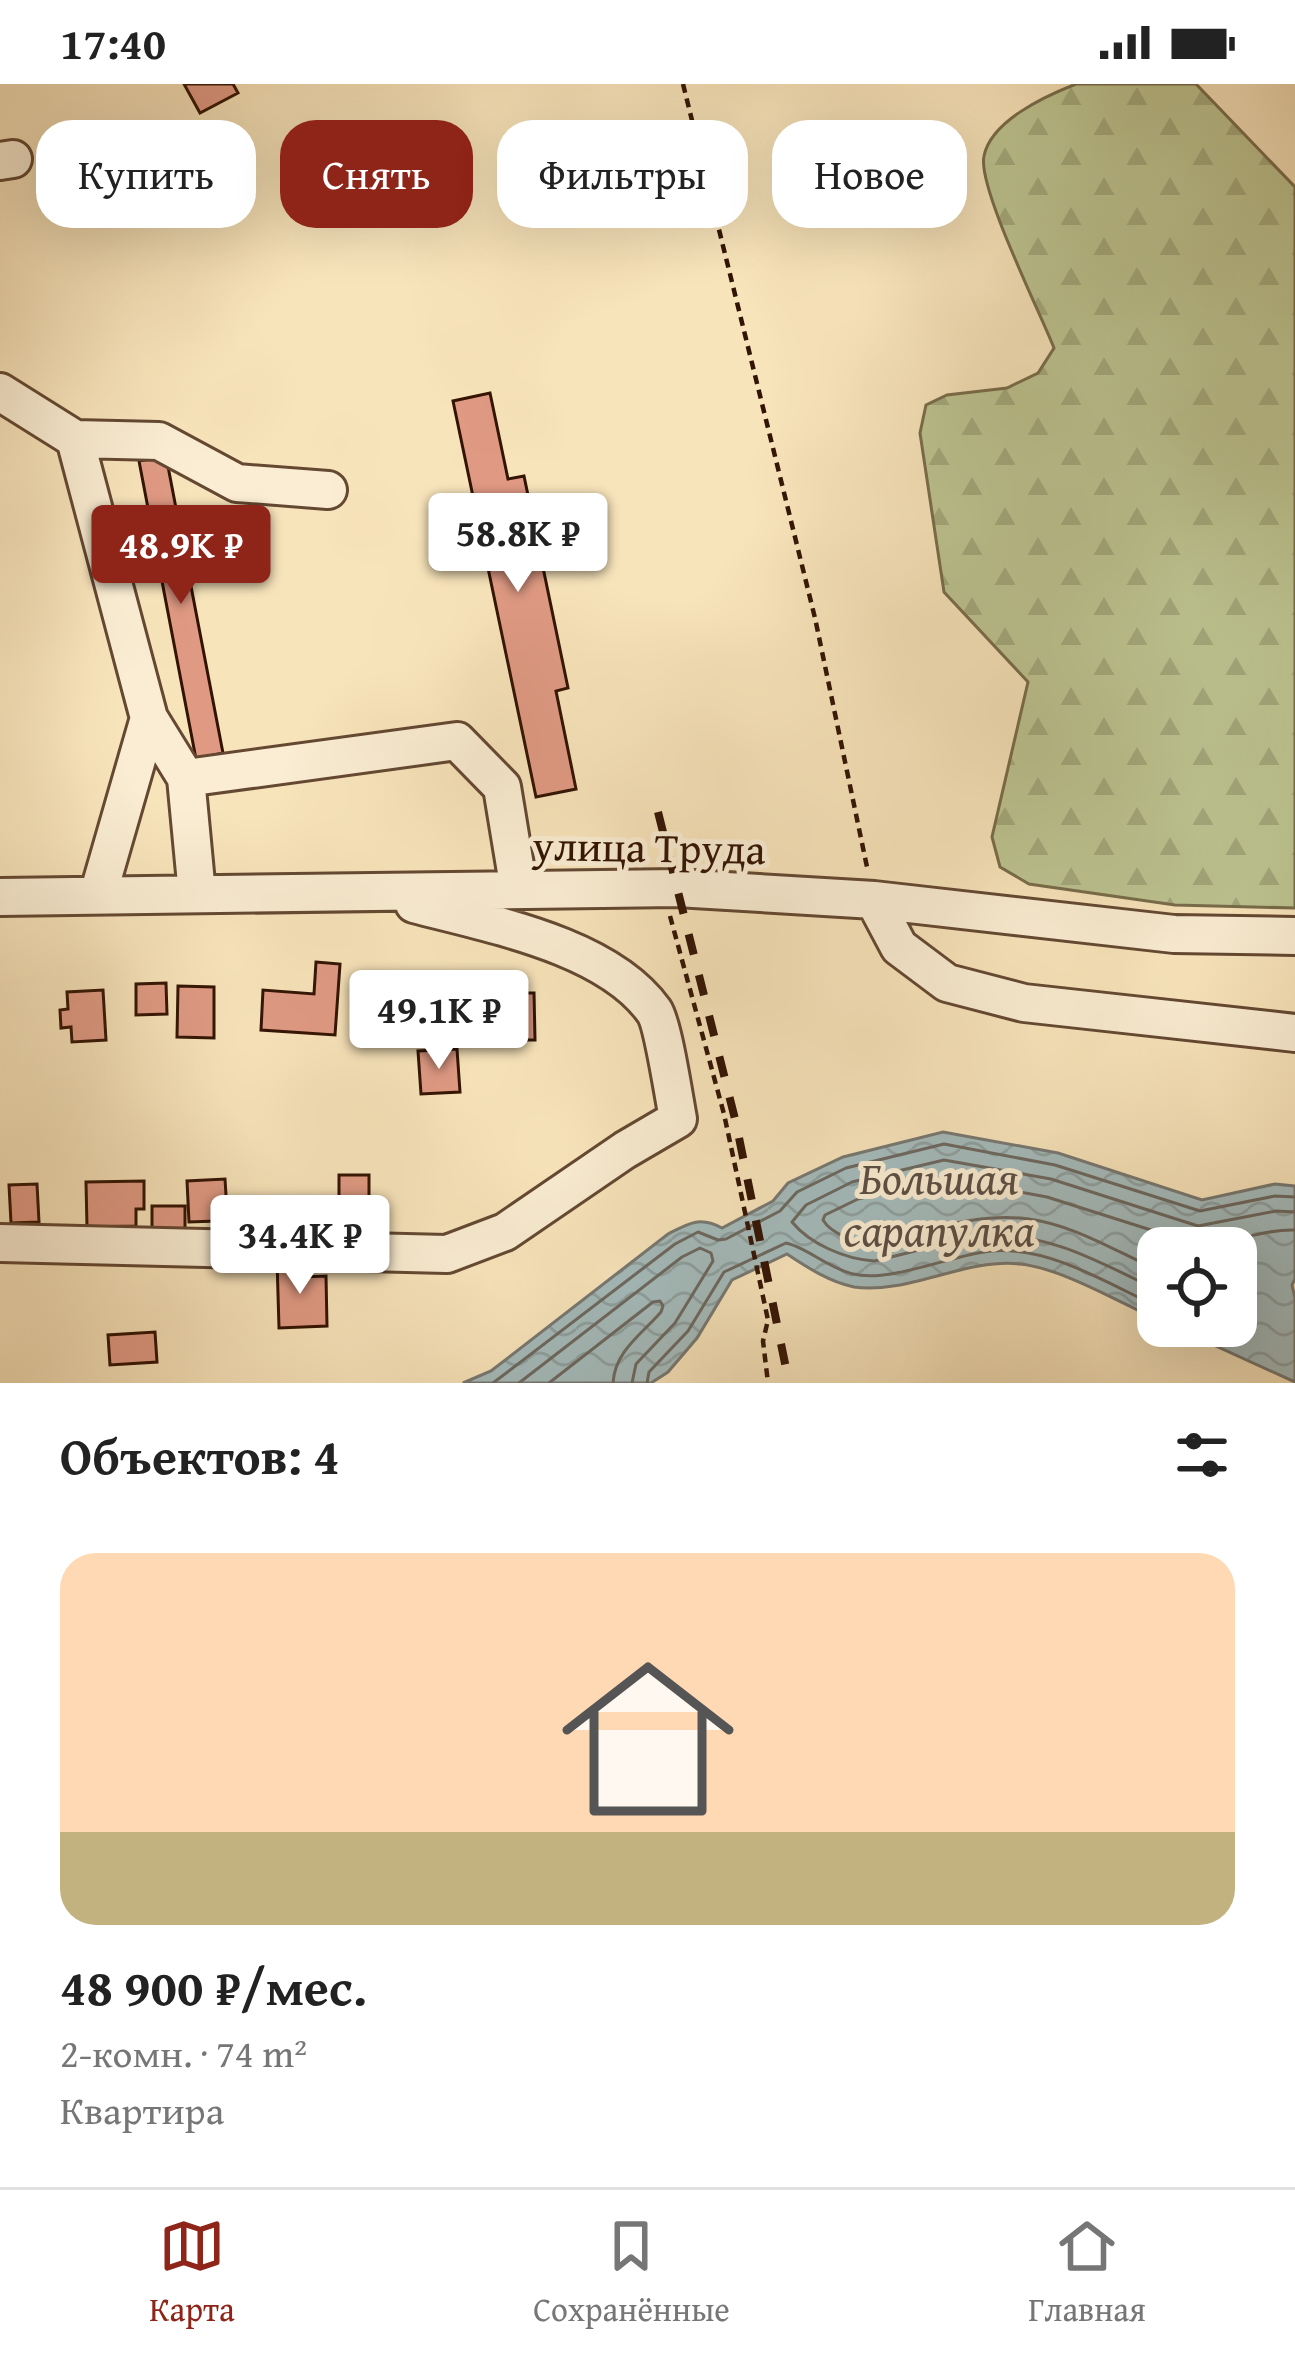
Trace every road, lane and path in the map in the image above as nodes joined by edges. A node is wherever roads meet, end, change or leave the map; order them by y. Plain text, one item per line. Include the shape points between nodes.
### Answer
1 (683, 84) edge
2 (0, 392) edge
3 (75, 439) junction
4 (328, 490) dead end
5 (149, 718) junction
6 (186, 778) junction
7 (662, 888) junction
8 (519, 890) junction
9 (371, 892) junction
10 (196, 894) junction
11 (98, 896) junction
12 (0, 897) edge
13 (874, 900) junction
14 (1295, 935) edge
15 (1295, 1033) edge
16 (0, 1243) edge
17 (768, 1383) edge

1 - 13 path via 815,618
2 - 3 street
3 - 4 street via 159,441 237,483
3 - 5 street
5 - 6 street
5 - 11 street
6 - 8 street via 457,741 502,787
6 - 10 street
7 - 8 street, улица Труда
7 - 13 street, улица Труда
7 - 17 path via 734,1158 768,1320
8 - 9 street, улица Труда
9 - 10 street, улица Труда
9 - 16 street via 544,939 616,974 656,1014 678,1119 505,1232 447,1254
10 - 11 street, улица Труда
11 - 12 street, улица Труда
13 - 14 street, улица Труда via 1174,934
13 - 15 street via 899,947 947,982 1024,1003

